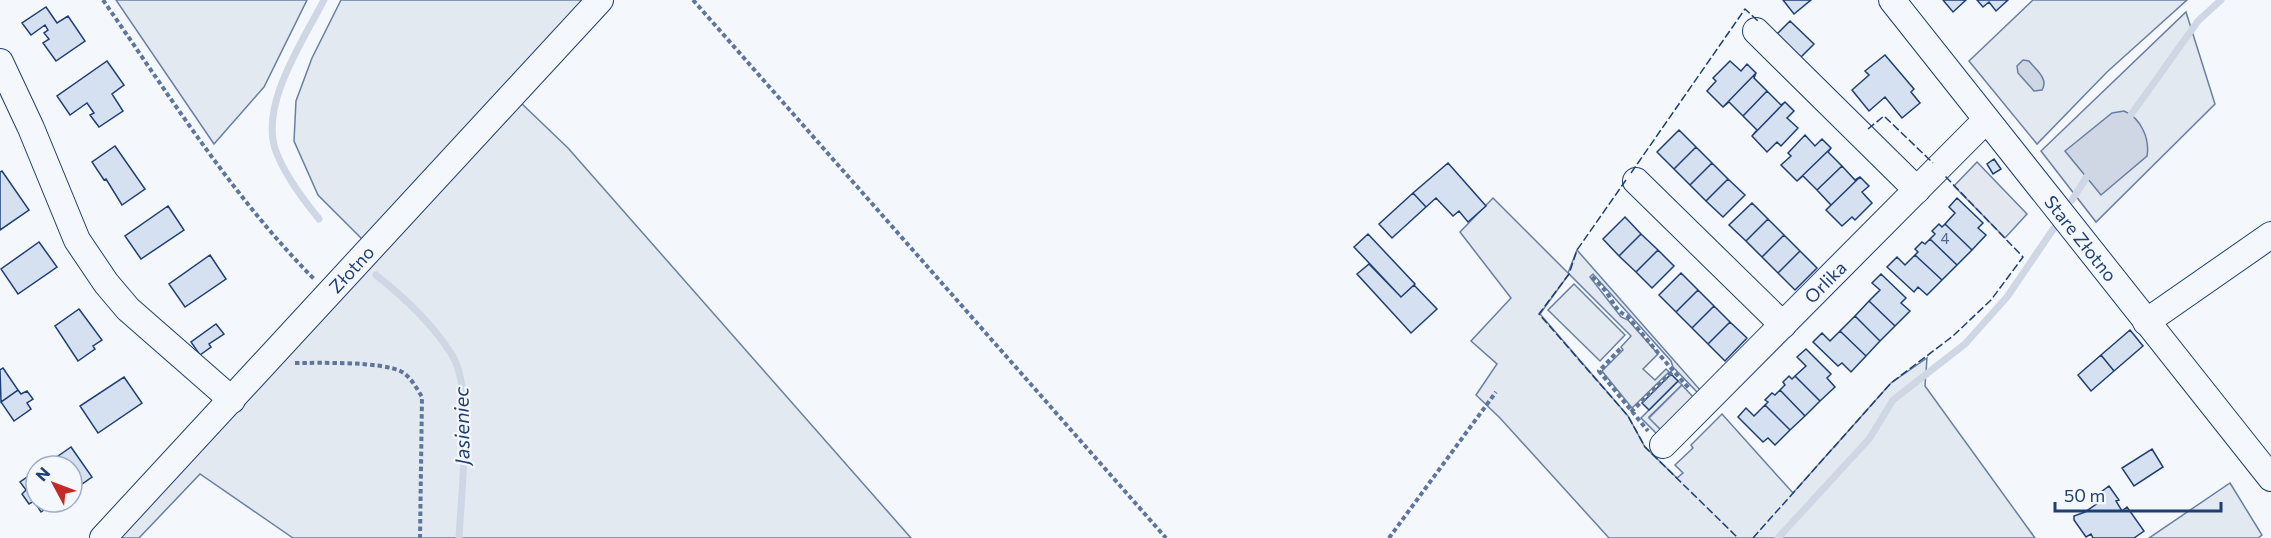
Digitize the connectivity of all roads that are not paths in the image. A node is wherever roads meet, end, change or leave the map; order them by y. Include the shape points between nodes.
1 (600, 0) edge
2 (1892, 0) edge
3 (1756, 31) dead end
4 (0, 62) edge
5 (1986, 120) junction
6 (1636, 181) dead end
7 (1917, 190) junction
8 (2271, 235) edge
9 (2146, 322) junction
10 (1782, 325) junction
11 (232, 400) junction
12 (1663, 445) road end
13 (2271, 478) edge
14 (103, 538) edge

1 - 11 street, Złotno
2 - 5 street, Stare Złotno
3 - 7 street
4 - 11 street via 77,240 106,283 128,309
5 - 7 street, Orlika
5 - 9 street, Stare Złotno
6 - 10 street
7 - 10 street, Orlika
8 - 9 street
9 - 13 street, Stare Złotno
10 - 12 street, Orlika
11 - 14 street, Złotno

